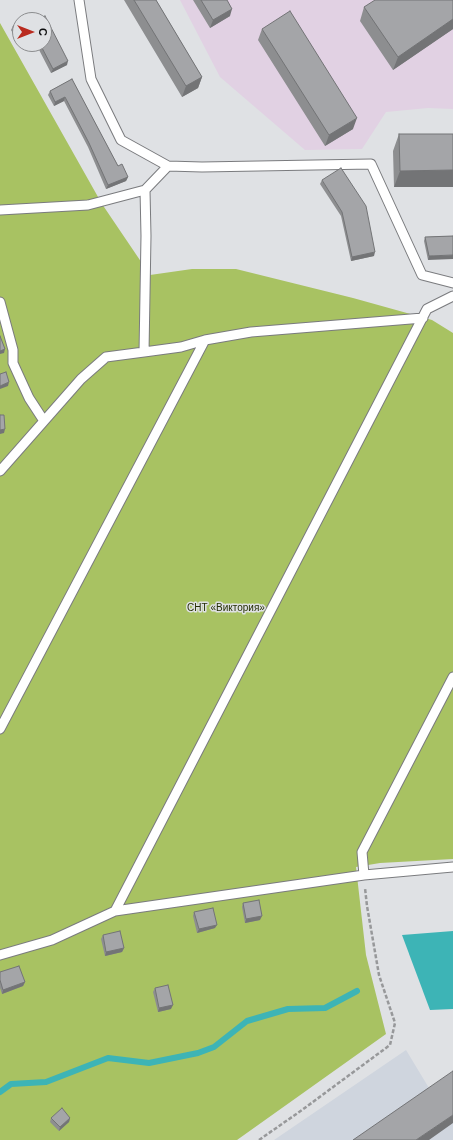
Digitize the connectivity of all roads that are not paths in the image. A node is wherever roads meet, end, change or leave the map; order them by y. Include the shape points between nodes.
1 (79, 0) edge
2 (168, 166) junction
3 (145, 190) junction
4 (0, 210) edge
5 (453, 283) edge
6 (453, 296) edge
7 (0, 302) edge
8 (422, 318) junction
9 (206, 340) junction
10 (144, 352) junction
11 (44, 421) junction
12 (0, 471) edge
13 (453, 678) edge
14 (0, 729) edge
15 (453, 867) edge
16 (364, 875) junction
17 (115, 911) junction
18 (0, 955) edge

1 - 2 lane via 91,79 121,140
2 - 3 lane
2 - 5 lane via 371,164 422,275
3 - 4 lane via 88,205
3 - 10 lane
6 - 8 lane via 427,309
7 - 11 lane via 13,350 13,363 29,398
8 - 9 lane via 251,332
8 - 17 lane
9 - 10 lane via 181,347
9 - 14 lane
10 - 11 lane via 106,357 81,379
11 - 12 lane
13 - 16 lane via 362,852
15 - 16 lane
16 - 17 lane
17 - 18 lane via 52,940

